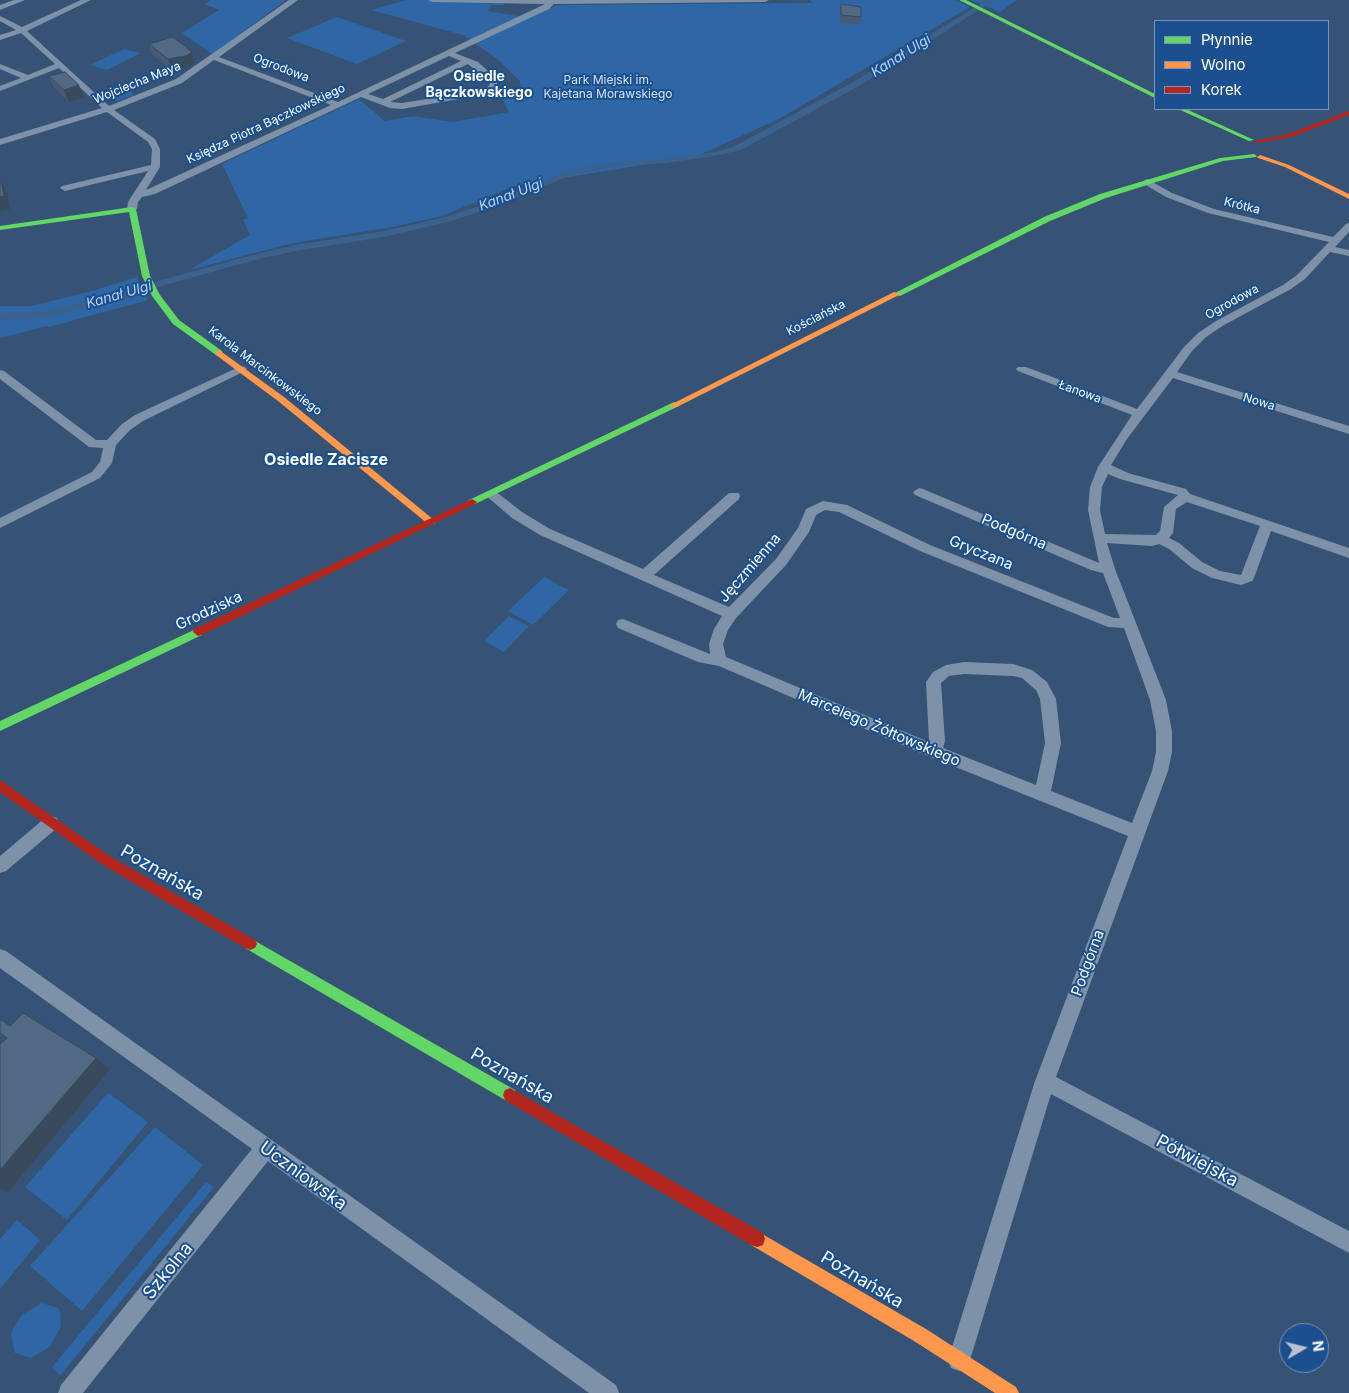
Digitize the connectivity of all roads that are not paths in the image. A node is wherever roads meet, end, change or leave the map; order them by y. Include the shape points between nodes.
1 (21, 0) edge
2 (87, 0) edge
3 (294, 0) edge
4 (432, 0) edge
5 (766, 0) edge
6 (553, 1) junction
7 (964, 1) edge
8 (0, 8) edge
9 (0, 18) edge
10 (22, 30) junction
11 (0, 38) edge
12 (449, 53) junction
13 (215, 58) junction
14 (468, 61) junction
15 (60, 65) junction
16 (0, 66) edge
17 (28, 78) junction
18 (1121, 80) junction
19 (0, 89) edge
20 (360, 94) junction
21 (1154, 96) edge
22 (1154, 99) edge
23 (384, 102) junction
24 (338, 105) junction
25 (108, 109) junction
26 (1175, 110) edge
27 (1183, 110) edge
28 (1347, 115) edge
29 (1289, 136) junction
30 (1254, 140) junction
31 (0, 142) edge
32 (1237, 146) junction
33 (1275, 151) junction
34 (1257, 157) junction
35 (1222, 159) junction
36 (154, 167) junction
37 (182, 178) junction
38 (149, 180) junction
39 (1147, 182) junction
40 (65, 188) dead end
41 (1349, 192) edge
42 (140, 194) junction
43 (1349, 197) edge
44 (132, 209) junction
45 (1349, 226) edge
46 (0, 228) edge
47 (1332, 244) junction
48 (1349, 253) edge
49 (1022, 369) dead end
50 (240, 370) junction
51 (0, 373) edge
52 (1170, 373) junction
53 (1140, 414) junction
54 (1349, 430) edge
55 (1122, 437) joint
56 (110, 444) junction
57 (1104, 467) junction
58 (919, 492) dead end
59 (490, 494) junction
60 (734, 496) dead end
61 (1186, 498) junction
62 (823, 505) joint
63 (431, 522) junction
64 (0, 524) edge
65 (1267, 524) junction
66 (1099, 538) junction
67 (1160, 539) junction
68 (1349, 553) edge
69 (1108, 569) junction
70 (644, 576) junction
71 (731, 614) junction
72 (623, 624) dead end
73 (1129, 624) junction
74 (721, 661) junction
75 (0, 726) edge
76 (934, 751) junction
77 (0, 785) edge
78 (1042, 795) junction
79 (51, 823) junction
80 (1136, 832) junction
81 (0, 866) edge
82 (0, 957) edge
83 (1045, 1081) junction
84 (265, 1148) junction
85 (1349, 1242) edge
86 (959, 1360) junction
87 (69, 1393) edge
88 (608, 1393) edge
89 (1010, 1393) edge

1 - 8 street
2 - 10 street
3 - 13 street, Wojciecha Maya
4 - 6 street
5 - 6 street
6 - 12 street, Księdza Piotra Bączkowskiego
7 - 18 main road
9 - 10 street
10 - 11 street
10 - 15 street
12 - 14 street, Księdza Piotra Bączkowskiego
12 - 20 street, Księdza Piotra Bączkowskiego
13 - 24 street, Ogrodowa
13 - 25 street, Wojciecha Maya via 179,81
14 - 23 street
14 - 23 street, Księdza Piotra Bączkowskiego via 494,81 493,87 484,92 402,106
15 - 17 street
15 - 25 street
16 - 17 street
17 - 19 street
18 - 21 main road
18 - 22 main road
20 - 23 street, Księdza Piotra Bączkowskiego
20 - 24 street, Księdza Piotra Bączkowskiego
24 - 37 street, Księdza Piotra Bączkowskiego
25 - 31 street, Wojciecha Maya
25 - 36 street via 152,142 156,150
26 - 32 main road via 1222,133
27 - 30 main road
28 - 29 main road
29 - 30 main road
29 - 33 main road via 1277,145
30 - 32 main road, Kościańska via 1242,141
30 - 33 main road via 1266,143
32 - 34 main road via 1243,153
32 - 35 main road, Kościańska via 1236,151
33 - 34 main road via 1272,156
33 - 41 main road via 1284,160
34 - 35 main road, Kościańska
34 - 43 main road via 1288,166
35 - 39 main road, Kościańska
36 - 38 street
36 - 40 street
37 - 38 street, Księdza Piotra Bączkowskiego
37 - 42 street, Księdza Piotra Bączkowskiego
38 - 42 street
39 - 47 street, Krótka via 1211,211
39 - 59 main road, Kościańska via 1086,202 1038,223
42 - 44 street
44 - 46 main road
44 - 50 main road, Karola Marcinkowskiego via 155,295 176,322
45 - 47 street, Ogrodowa
47 - 48 street, Krótka
47 - 52 street, Ogrodowa via 1287,287 1202,335
49 - 53 street, Łanowa
50 - 56 street via 138,418
50 - 63 main road, Karola Marcinkowskiego
51 - 56 street via 93,444
52 - 53 street, Ogrodowa
52 - 54 street, Nowa
53 - 55 street, Ogrodowa
55 - 57 street, Podgórna
56 - 64 street via 106,463 96,475
57 - 61 street via 1182,492
57 - 66 street, Podgórna via 1096,487 1094,510
58 - 69 street, Podgórna via 1096,567
59 - 63 main road, Kościańska
59 - 70 street via 545,532
60 - 70 street
61 - 65 street via 1195,498
61 - 67 street via 1170,507 1166,533
62 - 71 street, Jęczmienna via 811,512 804,529 781,562
62 - 73 street, Gryczana via 842,508 924,548 1113,623
63 - 75 main road, Grodziska
65 - 67 street via 1247,578 1241,580 1197,565
65 - 68 street
66 - 67 street
66 - 69 street, Podgórna
69 - 73 street, Podgórna
70 - 71 street
71 - 74 street, Jęczmienna via 716,644
72 - 74 street, Marcelego Żółtowskiego via 703,658
73 - 80 street, Podgórna via 1158,700 1164,731 1160,771
74 - 76 street, Marcelego Żółtowskiego
76 - 78 street, Marcelego Żółtowskiego
76 - 78 street via 937,742 933,682 938,676 964,668 1013,670 1027,674 1042,686 1048,698 1053,743
77 - 79 main road, Poznańska
78 - 80 street, Marcelego Żółtowskiego
79 - 81 street
79 - 86 main road, Poznańska via 107,861 806,1267
80 - 83 street, Podgórna
82 - 84 street, Uczniowska
83 - 85 street, Półwiejska
83 - 86 street, Podgórna
84 - 87 street, Szkolna
84 - 88 street, Uczniowska
86 - 89 main road, Poznańska

